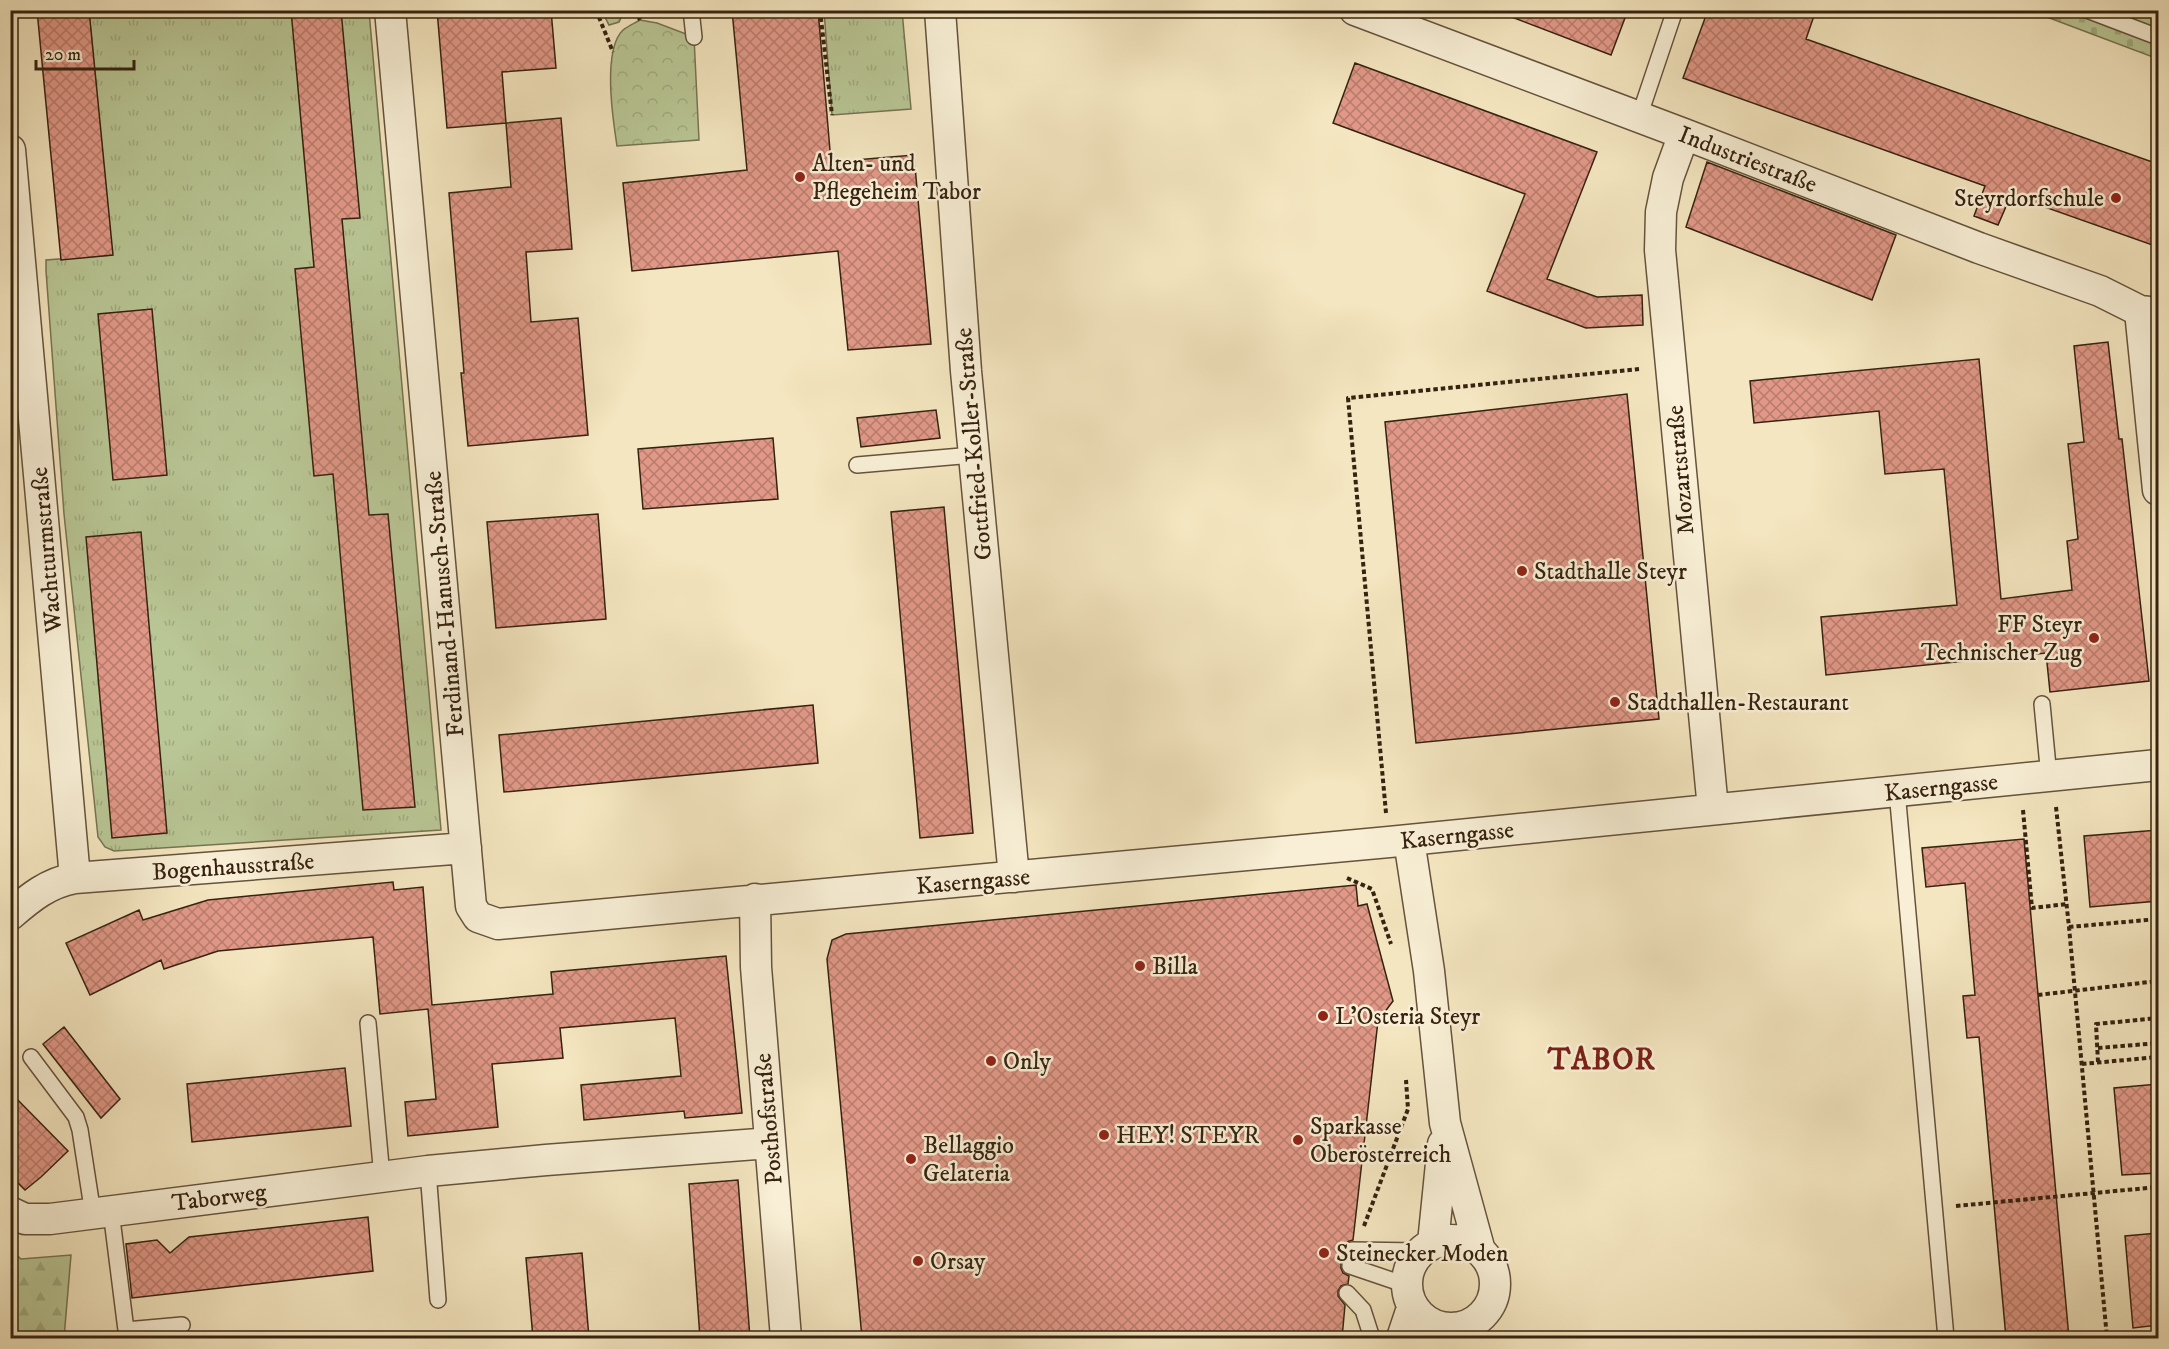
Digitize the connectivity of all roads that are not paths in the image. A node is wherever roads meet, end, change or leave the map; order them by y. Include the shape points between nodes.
1 (390, 10) edge
2 (691, 10) edge
3 (940, 10) edge
4 (1355, 10) edge
5 (1675, 10) edge
6 (2087, 10) edge
7 (694, 37) dead end
8 (2158, 37) edge
9 (1639, 117) junction
10 (1684, 134) junction
11 (10, 150) edge
12 (2149, 312) edge
13 (973, 455) junction
14 (857, 465) dead end
15 (2158, 490) edge
16 (2042, 704) dead end
17 (2158, 765) edge
18 (2049, 777) junction
19 (1897, 791) junction
20 (1713, 809) junction
21 (1399, 841) junction
22 (466, 848) junction
23 (1014, 877) junction
24 (75, 878) junction
25 (755, 899) junction
26 (10, 915) edge
27 (368, 1023) dead end
28 (31, 1057) dead end
29 (1445, 1123) junction
30 (770, 1143) junction
31 (428, 1171) junction
32 (382, 1177) junction
33 (10, 1212) edge
34 (102, 1212) junction
35 (1427, 1247) junction
36 (1352, 1250) dead end
37 (1480, 1251) junction
38 (1350, 1266) dead end
39 (1347, 1293) dead end
40 (1409, 1296) junction
41 (438, 1300) dead end
42 (182, 1325) dead end
43 (1452, 1334) edge
44 (786, 1338) edge
45 (1372, 1338) edge
46 (1402, 1338) edge
47 (1946, 1338) edge

1 - 22 street, Ferdinand-Hanusch-Straße
2 - 7 lane
3 - 13 street, Gottfried-Koller-Straße
4 - 9 street, Industriestraße
5 - 9 lane
6 - 8 lane
9 - 10 street, Industriestraße
10 - 12 street, Industriestraße
10 - 20 street, Mozartstraße via 1668,178 1661,212 1660,250
11 - 24 street, Wachtturmstraße
12 - 15 street, Industriestraße
13 - 14 lane
13 - 23 street, Gottfried-Koller-Straße
16 - 18 lane
17 - 18 street, Kaserngasse
18 - 19 street, Kaserngasse
19 - 20 street, Kaserngasse
19 - 47 lane
20 - 21 street, Kaserngasse
21 - 23 street, Kaserngasse
21 - 29 street via 1429,971
22 - 24 street, Bogenhausstraße
22 - 25 street, Ferdinand-Hanusch-Straße via 471,906 478,917 498,924
23 - 25 street, Kaserngasse
24 - 26 street, Bogenhausstraße via 39,891
25 - 30 street, Posthofstraße via 756,967
27 - 32 lane
28 - 34 lane via 75,1117
29 - 35 street
29 - 37 street
30 - 31 street, Taborweg
30 - 44 street, Posthofstraße
31 - 32 street, Taborweg
31 - 41 lane
32 - 34 street, Taborweg
33 - 34 street, Taborweg via 25,1220
34 - 42 lane via 126,1330
35 - 36 lane
35 - 37 street via 1449,1240 1466,1242
35 - 40 street via 1410,1267
37 - 43 street via 1492,1267 1496,1287 1490,1306 1476,1322
38 - 40 lane
39 - 45 lane via 1363,1310
40 - 43 street via 1424,1321
40 - 46 street

